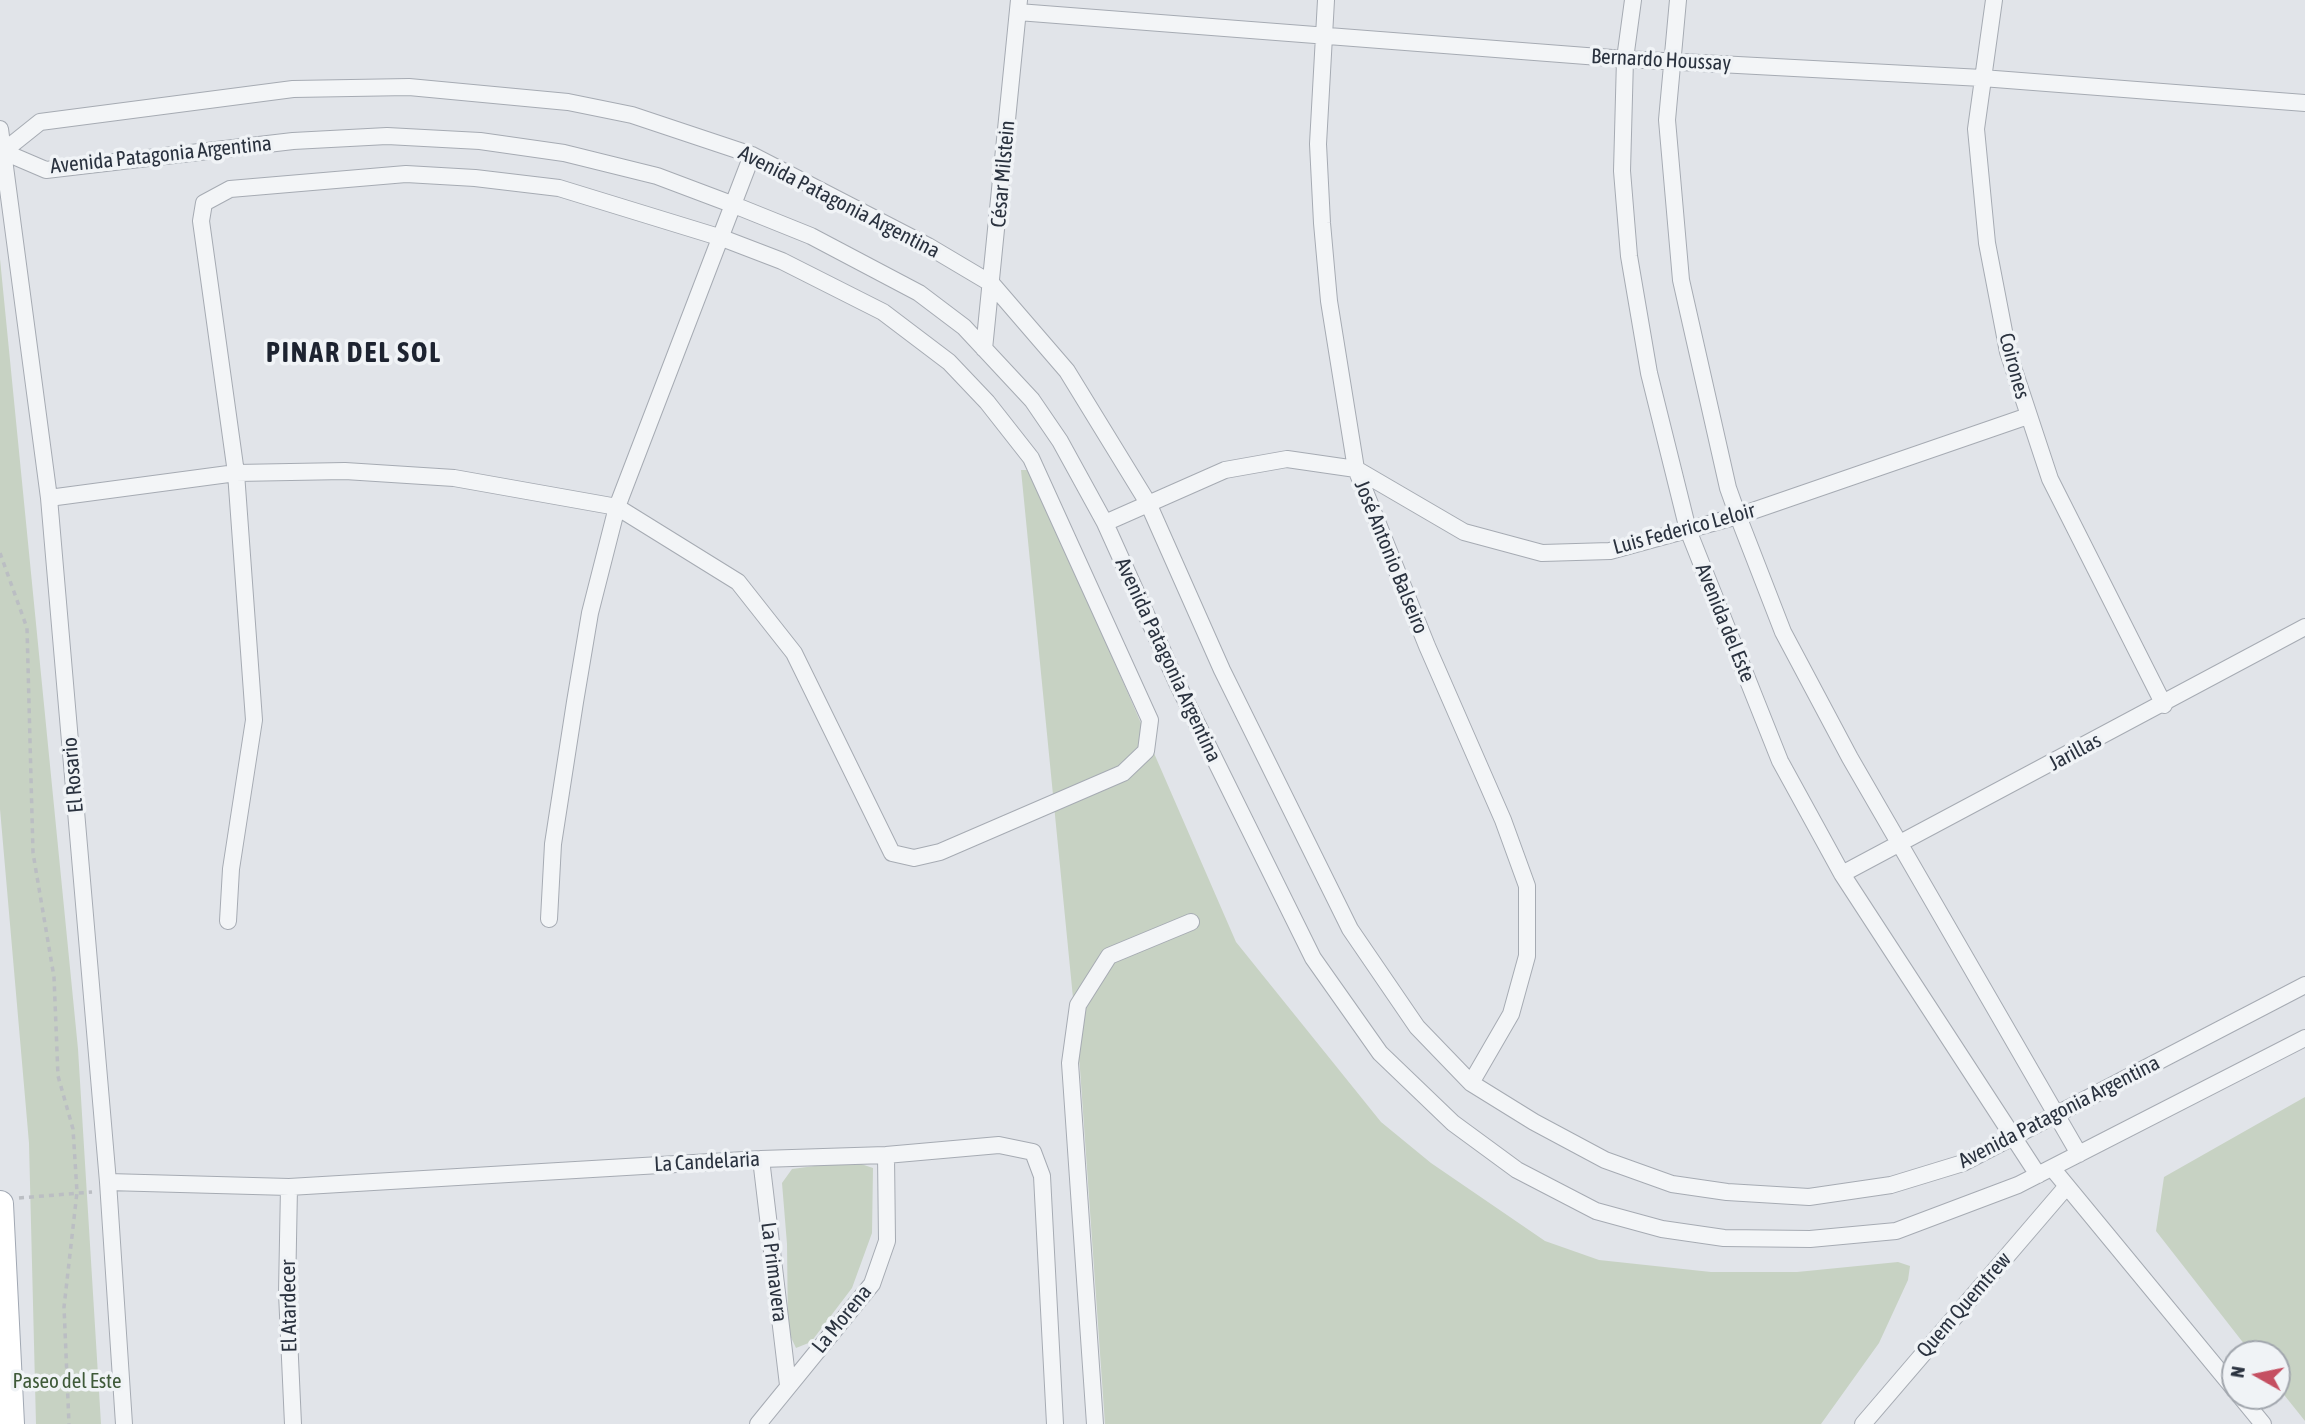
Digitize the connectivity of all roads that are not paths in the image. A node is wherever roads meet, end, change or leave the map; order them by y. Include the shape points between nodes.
1 (1326, 0) edge
2 (1633, 0) edge
3 (1678, 0) edge
4 (1994, 0) edge
5 (1019, 6) edge
6 (1322, 36) junction
7 (1625, 59) junction
8 (1671, 61) junction
9 (1982, 78) junction
10 (2305, 103) edge
11 (0, 129) edge
12 (2, 153) edge
13 (752, 155) junction
14 (734, 205) junction
15 (722, 237) junction
16 (992, 284) junction
17 (984, 349) junction
18 (2028, 416) junction
19 (1356, 469) junction
20 (236, 473) junction
21 (49, 498) junction
22 (1148, 503) junction
23 (617, 507) junction
24 (1738, 516) junction
25 (1105, 523) junction
26 (1688, 530) junction
27 (2305, 627) edge
28 (2164, 705) junction
29 (1900, 844) junction
30 (1842, 874) junction
31 (549, 919) dead end
32 (229, 921) dead end
33 (1191, 922) dead end
34 (2305, 985) edge
35 (2305, 1038) edge
36 (1471, 1083) junction
37 (2056, 1114) junction
38 (2011, 1138) junction
39 (2079, 1154) junction
40 (886, 1155) junction
41 (761, 1159) junction
42 (2045, 1171) junction
43 (2067, 1186) junction
44 (108, 1187) junction
45 (289, 1187) junction
46 (6, 1201) edge
47 (2221, 1373) edge
48 (788, 1385) junction
49 (2252, 1410) edge
50 (11, 1424) edge
51 (124, 1424) edge
52 (293, 1424) edge
53 (758, 1424) edge
54 (1055, 1424) edge
55 (1095, 1424) edge
56 (1863, 1424) edge
57 (2263, 1424) edge

1 - 6 street, José Antonio Balseiro
2 - 7 street, Avenida del Este
3 - 8 street
4 - 9 street, Coirones
5 - 6 street, Bernardo Houssay
5 - 16 street, César Milstein
6 - 7 street, Bernardo Houssay
6 - 19 street, José Antonio Balseiro via 1318,144 1322,223 1329,302
7 - 8 street, Bernardo Houssay
7 - 26 street, Avenida del Este via 1622,171 1629,256 1648,373
8 - 9 street, Bernardo Houssay
8 - 24 street via 1667,120 1681,280
9 - 10 street, Bernardo Houssay
9 - 18 street, Coirones via 1976,129 1987,243 2008,352
11 - 12 street, El Rosario
12 - 13 street, Avenida Patagonia Argentina via 40,122 293,89 409,88 496,93 632,114
12 - 14 street, Avenida Patagonia Argentina via 46,170 293,141 387,136 480,141 564,153 657,176
12 - 21 street, El Rosario
13 - 14 street
13 - 16 street, Avenida Patagonia Argentina
14 - 15 street
14 - 17 street, Avenida Patagonia Argentina via 811,236 919,293 964,327
15 - 20 street via 559,188 475,178 406,174 230,189 204,203 201,221
15 - 23 street
15 - 23 street via 782,261 883,312 949,362 988,402 1031,458 1139,691 1150,720 1146,751 1123,773 940,852 914,858 892,853 794,653 738,582
16 - 17 street, César Milstein
16 - 22 street, Avenida Patagonia Argentina via 1067,371
17 - 25 street, Avenida Patagonia Argentina via 1032,400
18 - 24 street, Luis Federico Leloir
18 - 28 street, Coirones via 2050,479
19 - 22 street, Luis Federico Leloir via 1287,459 1225,470
19 - 26 street, Luis Federico Leloir via 1464,533 1542,553 1610,551
19 - 36 street, José Antonio Balseiro via 1527,886 1527,956 1511,1014
20 - 21 street
20 - 23 street via 345,471 454,478
20 - 32 street via 254,720 231,869
21 - 44 street, El Rosario
22 - 25 street, Luis Federico Leloir
22 - 36 street, Avenida Patagonia Argentina via 1222,670 1350,929 1417,1027
23 - 31 street via 590,614 575,702 553,844
24 - 26 street, Luis Federico Leloir
24 - 29 street via 1783,632
25 - 42 street, Avenida Patagonia Argentina via 1178,685 1313,958 1380,1053 1453,1123 1517,1170 1595,1211 1662,1229 1724,1238 1810,1239 1896,1231
26 - 30 street, Avenida del Este via 1780,761
27 - 28 street, Jarillas
28 - 29 street, Jarillas
29 - 30 street, Jarillas
29 - 37 street
30 - 38 street, Avenida del Este
33 - 55 street via 1109,956 1078,1005 1070,1063
34 - 37 street, Avenida Patagonia Argentina
35 - 39 street, Avenida Patagonia Argentina
36 - 38 street, Avenida Patagonia Argentina via 1605,1160 1672,1184 1727,1192 1809,1197 1891,1185 1963,1163
37 - 38 street, Avenida Patagonia Argentina
37 - 39 street
38 - 42 street, Avenida del Este
39 - 42 street, Avenida Patagonia Argentina
40 - 41 street, La Candelaria
40 - 48 street, La Morena via 887,1241 872,1284
40 - 54 street, La Candelaria via 999,1145 1033,1153 1042,1176
41 - 45 street, La Candelaria
41 - 48 street, La Primavera
42 - 43 street, Avenida del Este
43 - 47 street, Avenida del Este
43 - 56 street, Quem Quemtrew
44 - 45 street, La Candelaria
44 - 51 street, El Rosario
45 - 52 street, El Atardecer via 287,1293
46 - 50 main road
48 - 53 street, La Morena
49 - 57 street

